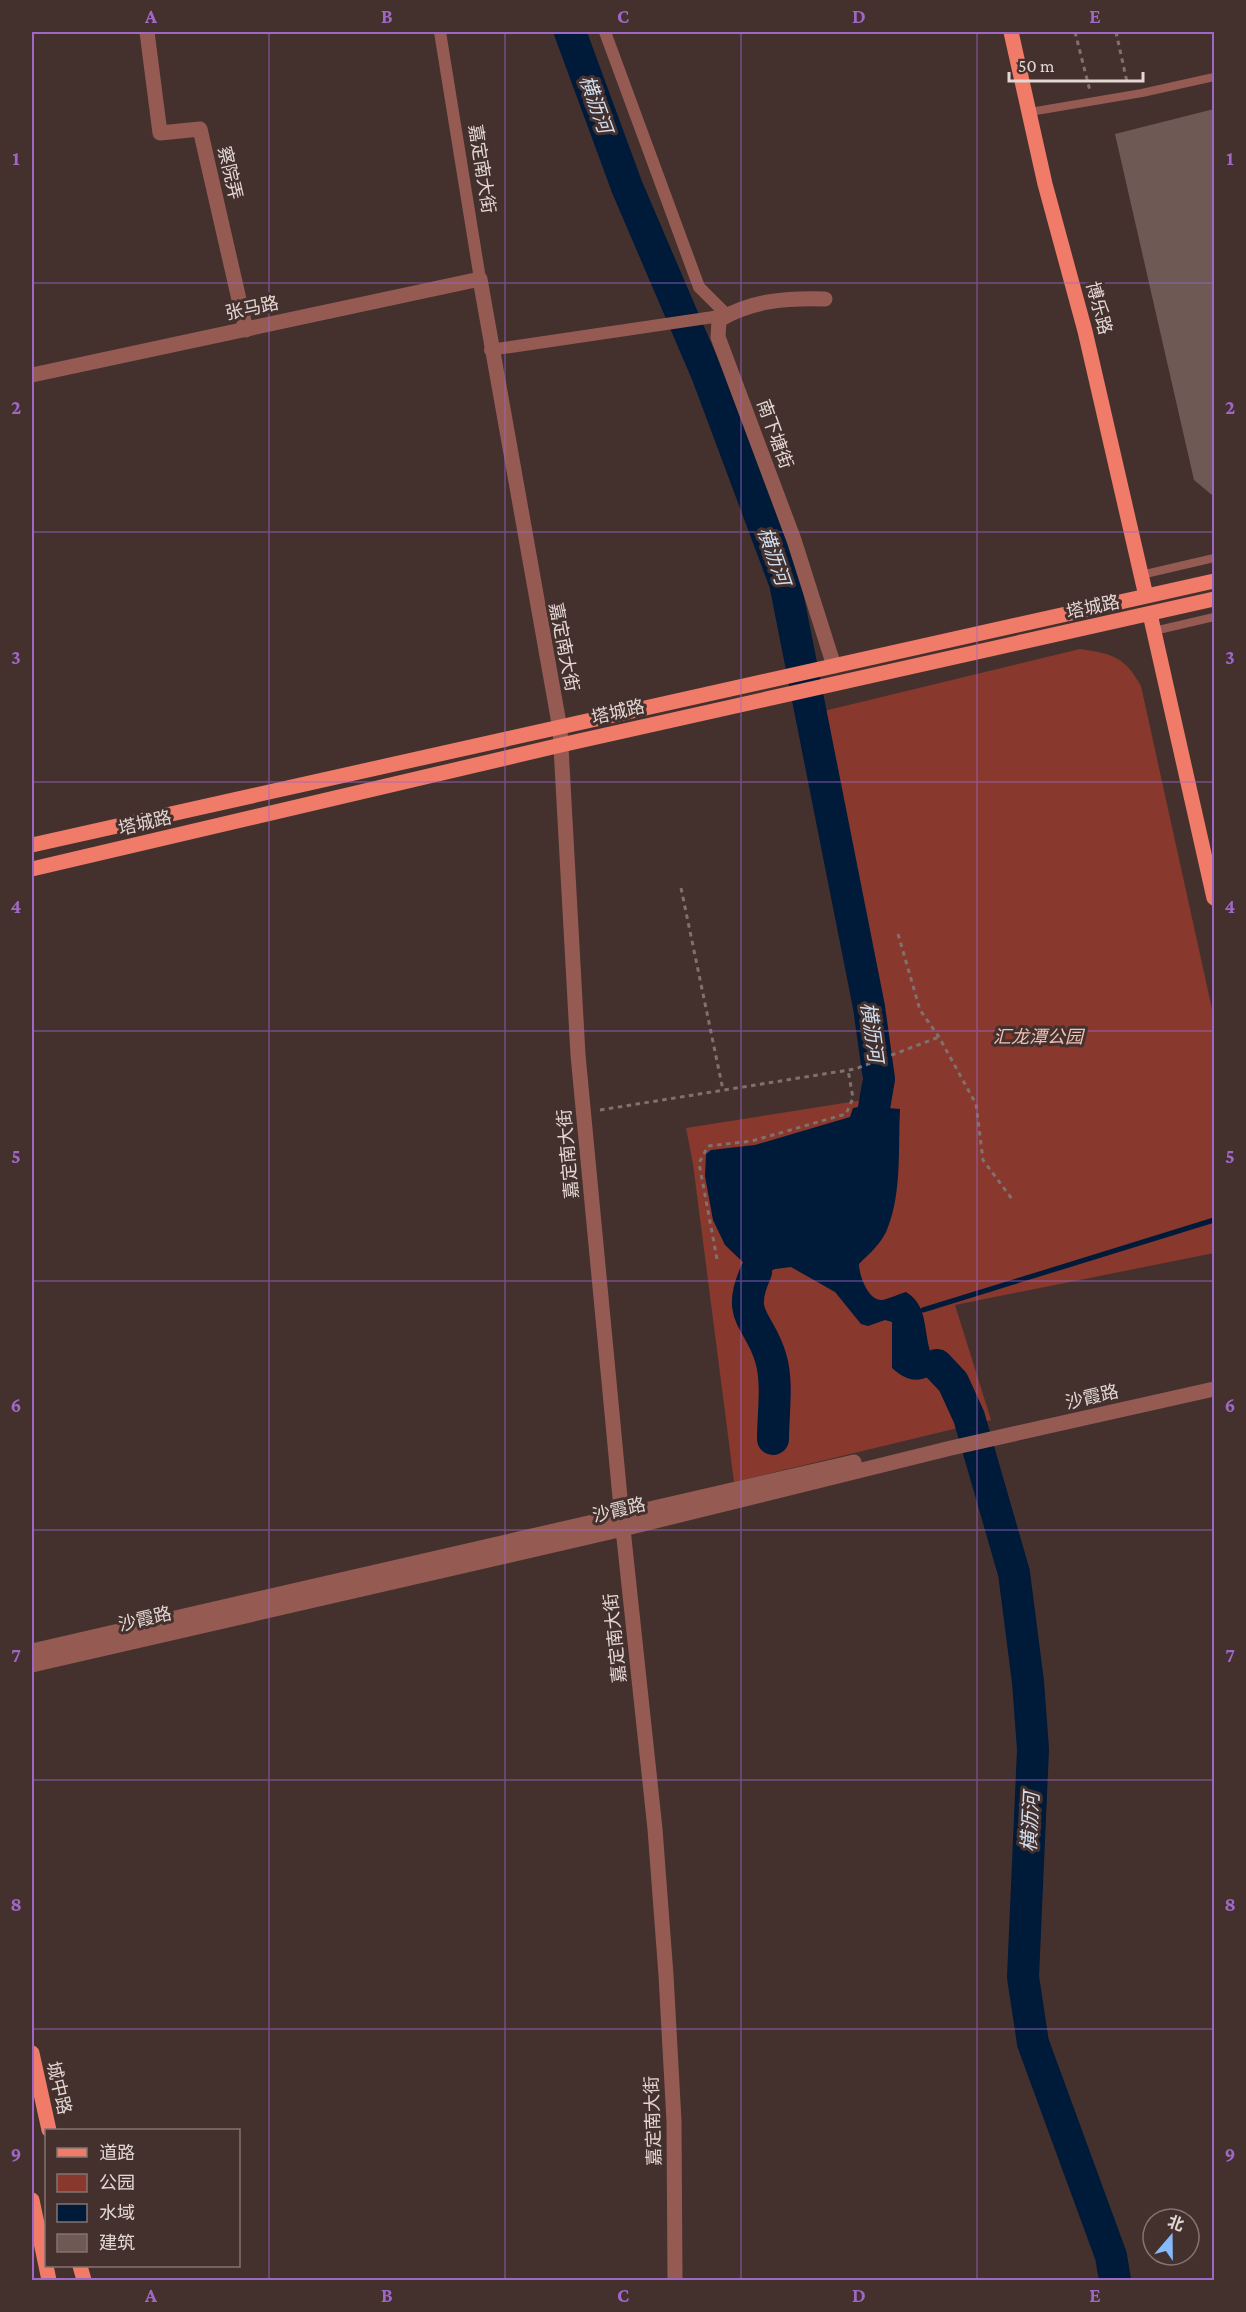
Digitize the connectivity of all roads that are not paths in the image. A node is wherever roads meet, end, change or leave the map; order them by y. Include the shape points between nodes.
1 (147, 32) edge
2 (440, 32) edge
3 (605, 32) edge
4 (1011, 32) edge
5 (1215, 77) edge
6 (1030, 112) junction
7 (480, 279) junction
8 (825, 299) dead end
9 (728, 315) junction
10 (246, 330) junction
11 (490, 350) junction
12 (32, 375) edge
13 (1215, 558) edge
14 (1141, 575) junction
15 (1215, 581) edge
16 (1146, 596) junction
17 (1215, 599) edge
18 (1150, 614) junction
19 (1215, 617) edge
20 (1154, 631) junction
21 (827, 668) junction
22 (560, 729) junction
23 (561, 745) junction
24 (32, 845) edge
25 (32, 869) edge
26 (1215, 898) edge
27 (1215, 1381) edge
28 (1215, 1389) edge
29 (622, 1521) junction
30 (32, 1651) edge
31 (32, 1665) edge
32 (32, 2054) edge
33 (49, 2129) edge
34 (32, 2200) edge
35 (45, 2261) edge
36 (675, 2280) edge

1 - 10 street, 察院弄 via 160,133 200,129
2 - 7 street, 嘉定南大街
3 - 9 street via 699,286
4 - 6 main road, 博乐路
5 - 6 lane
6 - 14 main road, 博乐路
7 - 10 street, 张马路
7 - 11 street, 嘉定南大街
8 - 9 street via 784,298 737,309
9 - 11 street
9 - 21 street, 南下塘街 via 719,320 718,337 794,540
10 - 12 street, 张马路
11 - 22 street, 嘉定南大街
13 - 14 lane
14 - 16 main road, 博乐路
15 - 16 main road, 塔城路
16 - 21 main road, 塔城路
17 - 18 main road, 塔城路
18 - 20 main road
18 - 23 main road, 塔城路
19 - 20 lane
20 - 26 main road
21 - 22 main road, 塔城路
22 - 23 street, 嘉定南大街
22 - 24 main road, 塔城路
23 - 25 main road, 塔城路
23 - 29 street, 嘉定南大街 via 584,1112
27 - 29 street
28 - 29 street, 沙霞路
29 - 30 street
29 - 31 street, 沙霞路
29 - 36 street, 嘉定南大街 via 655,1829 665,1964 674,2121
32 - 33 main road, 城中路
34 - 35 main road

